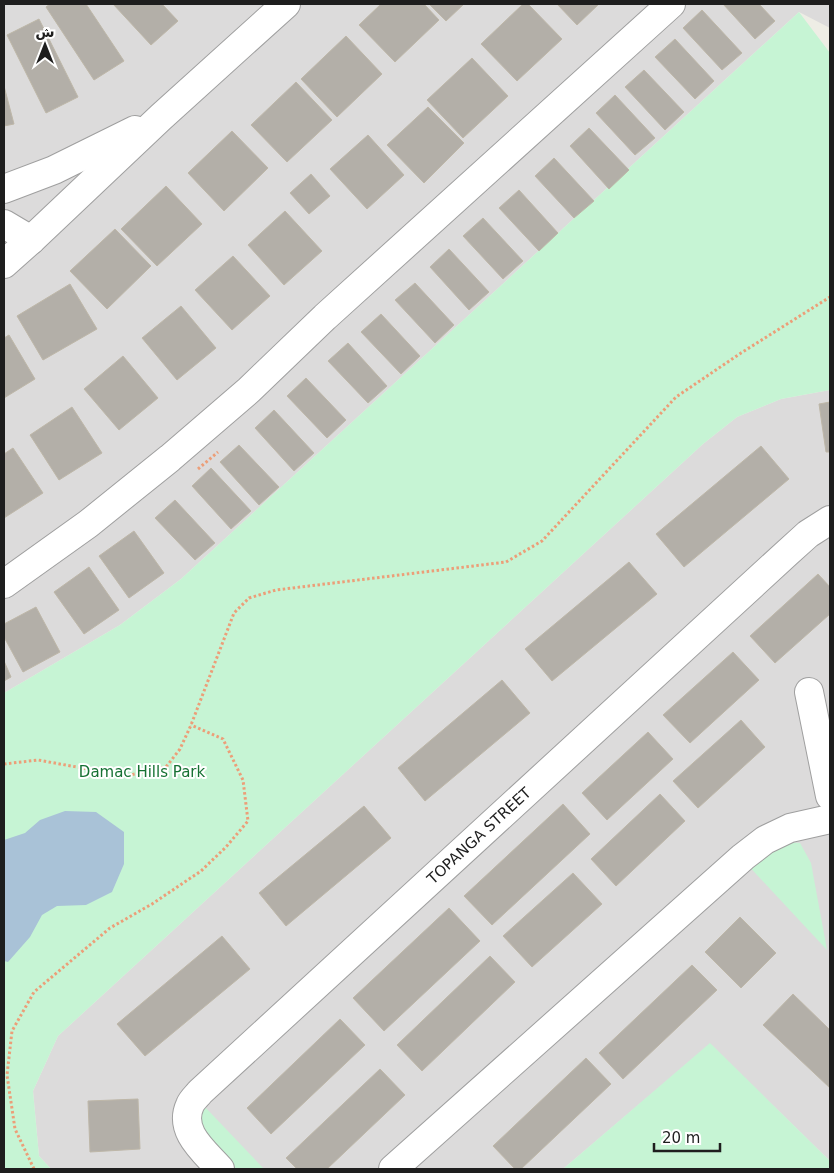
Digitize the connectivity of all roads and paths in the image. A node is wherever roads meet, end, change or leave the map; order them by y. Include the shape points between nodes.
1 (286, 4) edge
2 (671, 4) edge
3 (161, 117) junction
4 (4, 189) edge
5 (4, 224) edge
6 (31, 240) junction
7 (6, 260) edge
8 (830, 297) edge
9 (830, 520) edge
10 (4, 584) edge
11 (809, 692) dead end
12 (191, 725) junction
13 (4, 764) edge
14 (830, 796) edge
15 (830, 819) edge
16 (34, 1169) edge
17 (220, 1169) edge
18 (393, 1169) edge

1 - 3 street
2 - 10 street via 325,317 249,390 88,524
3 - 4 street via 54,170
3 - 6 street
5 - 6 street
6 - 7 street
8 - 12 path via 676,397 542,541 506,562 276,590 249,598 234,613
9 - 17 street, TOPANGA STREET via 787,553 200,1092 190,1103 186,1117 189,1132
11 - 14 street
12 - 13 path via 180,749 166,767 126,776 38,760
12 - 16 path via 223,739 243,780 248,821 201,871 110,928 34,992 12,1031 7,1075 15,1129
15 - 18 street via 790,828 765,840

